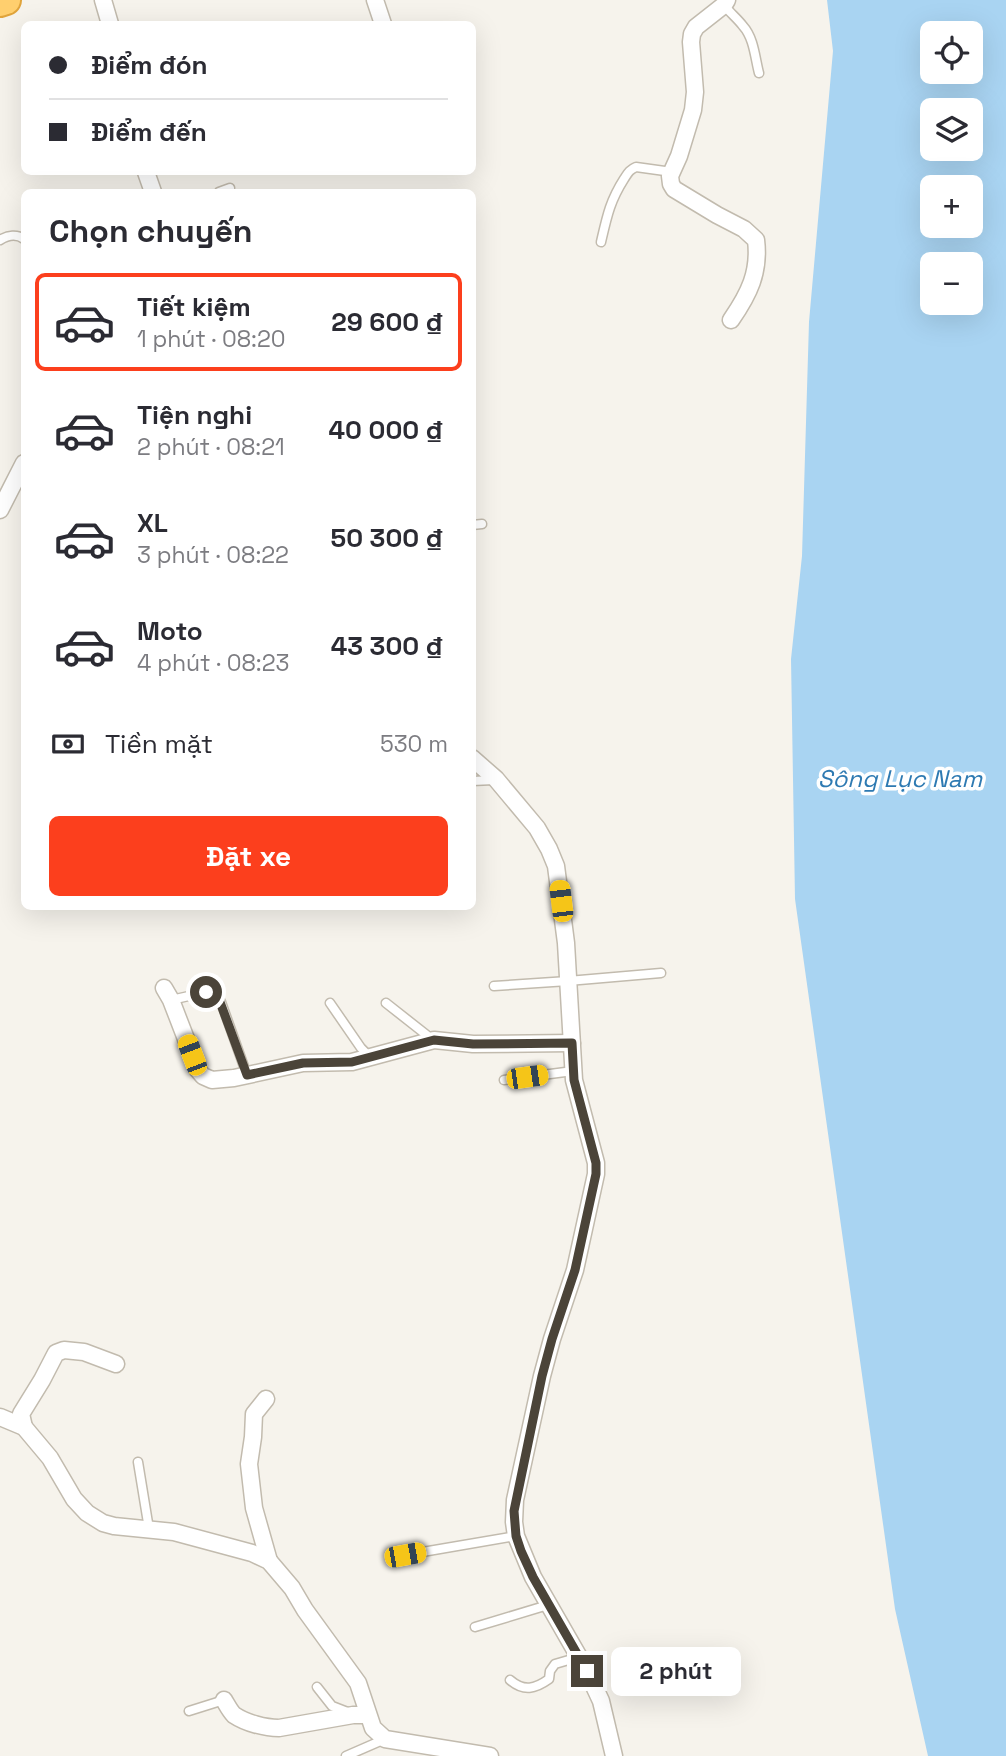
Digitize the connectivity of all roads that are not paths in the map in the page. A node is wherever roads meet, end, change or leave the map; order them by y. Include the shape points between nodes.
1 (6, 0) edge
2 (103, 0) edge
3 (375, 0) edge
4 (0, 2) edge
5 (726, 3) edge
6 (109, 21) edge
7 (382, 21) edge
8 (759, 74) dead end
9 (672, 172) junction
10 (21, 237) edge
11 (0, 240) edge
12 (601, 242) dead end
13 (731, 320) dead end
14 (21, 469) edge
15 (0, 510) edge
16 (476, 762) edge
17 (496, 779) junction
18 (476, 781) edge
19 (661, 973) dead end
20 (568, 981) junction
21 (494, 986) dead end
22 (167, 994) joint
23 (330, 1003) dead end
24 (386, 1003) dead end
25 (434, 1040) junction
26 (572, 1043) junction
27 (370, 1057) junction
28 (573, 1071) junction
29 (247, 1075) junction
30 (504, 1080) dead end
31 (116, 1364) dead end
32 (267, 1399) dead end
33 (0, 1408) edge
34 (13, 1422) edge
35 (138, 1462) dead end
36 (149, 1529) junction
37 (516, 1536) junction
38 (405, 1555) dead end
39 (269, 1561) junction
40 (548, 1605) junction
41 (475, 1627) dead end
42 (579, 1657) junction
43 (510, 1680) dead end
44 (317, 1688) dead end
45 (224, 1700) joint
46 (189, 1711) dead end
47 (361, 1715) junction
48 (385, 1739) junction
49 (346, 1756) edge
50 (490, 1756) edge
51 (614, 1756) edge

1 - 4 highway
2 - 6 street
3 - 7 street
5 - 8 lane via 750,38
5 - 9 street via 692,33 693,110
9 - 12 lane via 630,169 613,195
9 - 13 street via 674,189 755,240 756,268 745,300
10 - 11 lane
14 - 15 street
16 - 17 street
17 - 18 lane
17 - 20 street via 537,828 556,866
19 - 20 lane
20 - 21 lane
20 - 26 street
22 - 29 street via 203,1076 212,1080
22 - 29 lane via 211,991 216,995
23 - 27 lane
24 - 25 lane
25 - 26 street
25 - 27 street
26 - 28 street
27 - 29 street via 303,1063
28 - 30 lane
28 - 37 street via 596,1174 575,1270 542,1376 515,1500
31 - 34 street via 84,1352 56,1353
32 - 39 street via 254,1414 249,1464 254,1508
33 - 34 street
34 - 36 street via 50,1458 87,1513 114,1526
35 - 36 lane
36 - 39 street via 207,1540
37 - 38 lane
37 - 40 street
39 - 47 street via 358,1683
40 - 41 lane
40 - 42 street
42 - 43 lane via 555,1664 549,1679 535,1686 524,1689
42 - 51 street via 601,1701
44 - 47 lane via 332,1706
45 - 46 lane
45 - 47 street via 232,1713 269,1728
47 - 48 street
48 - 49 lane
48 - 50 street

